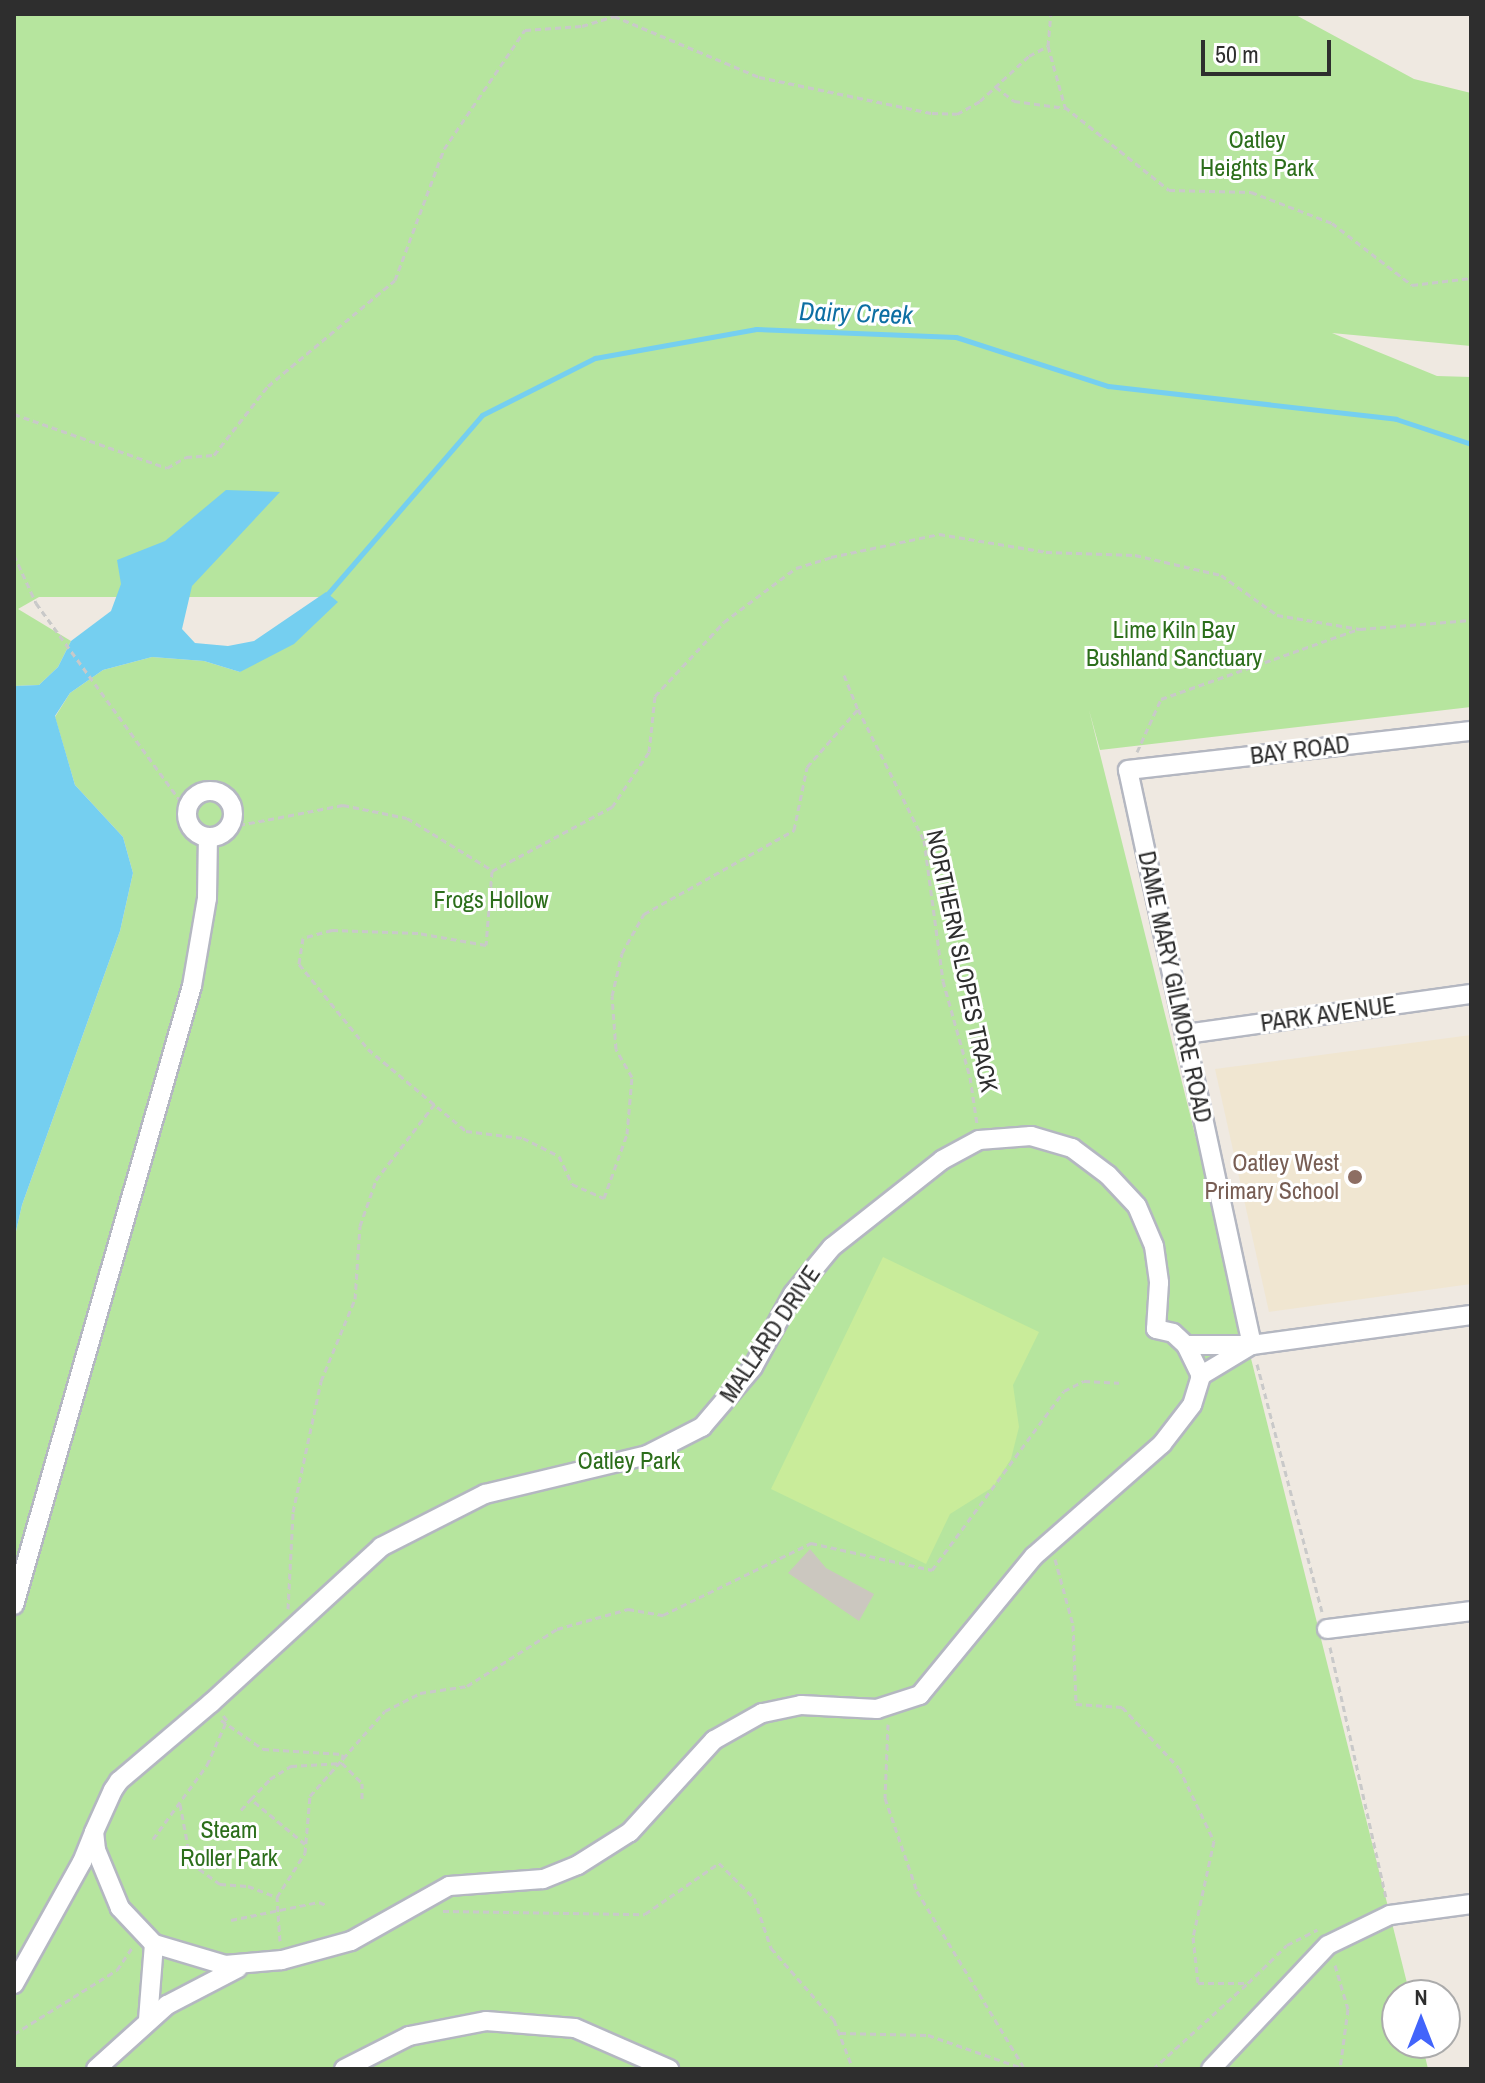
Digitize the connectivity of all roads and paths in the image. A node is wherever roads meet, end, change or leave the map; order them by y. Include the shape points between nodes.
1 (1051, 14) edge
2 (1048, 46) junction
3 (996, 87) junction
4 (1065, 108) junction
5 (1471, 278) edge
6 (14, 414) edge
7 (14, 555) edge
8 (1471, 620) edge
9 (1360, 629) junction
10 (844, 675) dead end
11 (858, 709) junction
12 (1471, 731) edge
13 (1128, 770) junction
14 (187, 810) junction
15 (229, 827) junction
16 (208, 837) junction
17 (492, 871) junction
18 (1471, 994) edge
19 (1186, 1034) junction
20 (436, 1102) junction
21 (979, 1140) junction
22 (1471, 1315) edge
23 (1186, 1345) junction
24 (1252, 1345) junction
25 (1200, 1376) junction
26 (1119, 1383) dead end
27 (1050, 1540) junction
28 (14, 1605) edge
29 (1471, 1611) edge
30 (1327, 1629) dead end
31 (286, 1631) junction
32 (889, 1708) junction
33 (217, 1709) junction
34 (226, 1723) junction
35 (342, 1763) junction
36 (291, 1766) junction
37 (295, 1773) dead end
38 (251, 1799) junction
39 (362, 1800) dead end
40 (180, 1804) junction
41 (241, 1810) dead end
42 (94, 1832) junction
43 (153, 1839) dead end
44 (305, 1844) junction
45 (277, 1897) junction
46 (416, 1902) junction
47 (1471, 1904) edge
48 (326, 1905) dead end
49 (277, 1909) junction
50 (231, 1920) dead end
51 (148, 1939) junction
52 (1328, 1945) junction
53 (282, 1960) junction
54 (249, 1965) junction
55 (1248, 1983) junction
56 (14, 1984) edge
57 (148, 2020) junction
58 (840, 2033) junction
59 (14, 2034) edge
60 (1024, 2067) edge
61 (96, 2069) edge
62 (344, 2069) edge
63 (669, 2069) edge
64 (853, 2069) edge
65 (1153, 2069) edge
66 (1211, 2069) edge
67 (1340, 2069) edge

1 - 2 path
2 - 3 path
2 - 4 path
3 - 4 path via 1014,101
3 - 6 path via 957,114 932,113 759,77 614,16 582,26 525,30 444,149 395,280 268,386 214,455 186,457 167,468
4 - 5 path via 1169,190 1251,192 1332,223 1412,285
7 - 14 path via 36,603
8 - 9 path
9 - 13 path via 1161,699
9 - 17 path via 1277,615 1221,575 1135,555 1046,552 939,534 831,557 796,568 724,622 655,696 649,752 612,807
10 - 11 path, NORTHERN SLOPES TRACK
11 - 20 path via 807,767 794,830 644,914 622,953 612,996 616,1049 632,1077 631,1091 627,1134 604,1198 572,1184 559,1156 523,1138 466,1131
11 - 21 path, NORTHERN SLOPES TRACK via 924,840 943,981 970,1077
12 - 13 street, BAY ROAD
13 - 19 street, DAME MARY GILMORE ROAD
14 - 15 street via 201,793 222,794 233,812
14 - 16 street via 192,828
15 - 16 street
15 - 17 path via 343,805 407,818
16 - 28 street via 207,898 192,986
17 - 20 path via 486,945 418,933 332,930 303,938 299,964 329,1005 368,1049
18 - 19 street, PARK AVENUE
19 - 24 street, DAME MARY GILMORE ROAD
20 - 31 path via 376,1180 360,1226 355,1299 321,1381 293,1512
21 - 23 street, MALLARD DRIVE via 1007,1135 1053,1140 1092,1160 1117,1183 1137,1206 1154,1246 1159,1283 1156,1329 1173,1333
21 - 31 street, MALLARD DRIVE via 942,1160 832,1247 793,1294 753,1367 702,1427 647,1455 516,1484 422,1522 363,1560
22 - 24 street
23 - 24 street
23 - 25 street
24 - 25 street
25 - 27 street via 1183,1421
26 - 35 path via 1084,1381 1064,1391 932,1570 811,1543 663,1615 628,1609 557,1629 467,1686 420,1693 385,1711
27 - 32 street via 932,1684
27 - 55 path via 1073,1625 1076,1704 1122,1707 1179,1768 1214,1841 1193,1937 1198,1983
29 - 30 street
31 - 33 street, MALLARD DRIVE
32 - 46 street via 801,1705 762,1713 714,1740 630,1832 578,1865 543,1879 461,1883
32 - 60 path via 885,1798 917,1891
33 - 34 path
33 - 34 path via 212,1713
33 - 42 street, MALLARD DRIVE via 119,1781
34 - 35 path via 263,1749 343,1754
34 - 40 path via 207,1765
35 - 36 path
35 - 39 path via 362,1783
35 - 44 path via 310,1796
36 - 37 path
36 - 38 path
38 - 41 path
38 - 44 path
40 - 43 path
40 - 45 path via 191,1863 220,1884 248,1886
42 - 51 street via 120,1908
42 - 56 street, MALLARD DRIVE
44 - 45 path
45 - 49 path
46 - 53 street via 351,1941
46 - 58 path via 441,1911 645,1914 719,1863 754,1898 771,1948
47 - 52 street via 1390,1915
48 - 49 path
49 - 50 path
49 - 53 path
51 - 54 street via 195,1960
51 - 57 street
51 - 59 path via 117,1970
52 - 55 path via 1320,1928 1287,1945
52 - 66 street
52 - 67 path via 1348,2009
53 - 54 street
54 - 57 street via 210,1979
55 - 65 path
57 - 61 street
58 - 60 path via 928,2035
58 - 64 path
62 - 63 street via 434,2029 513,2021 594,2033

